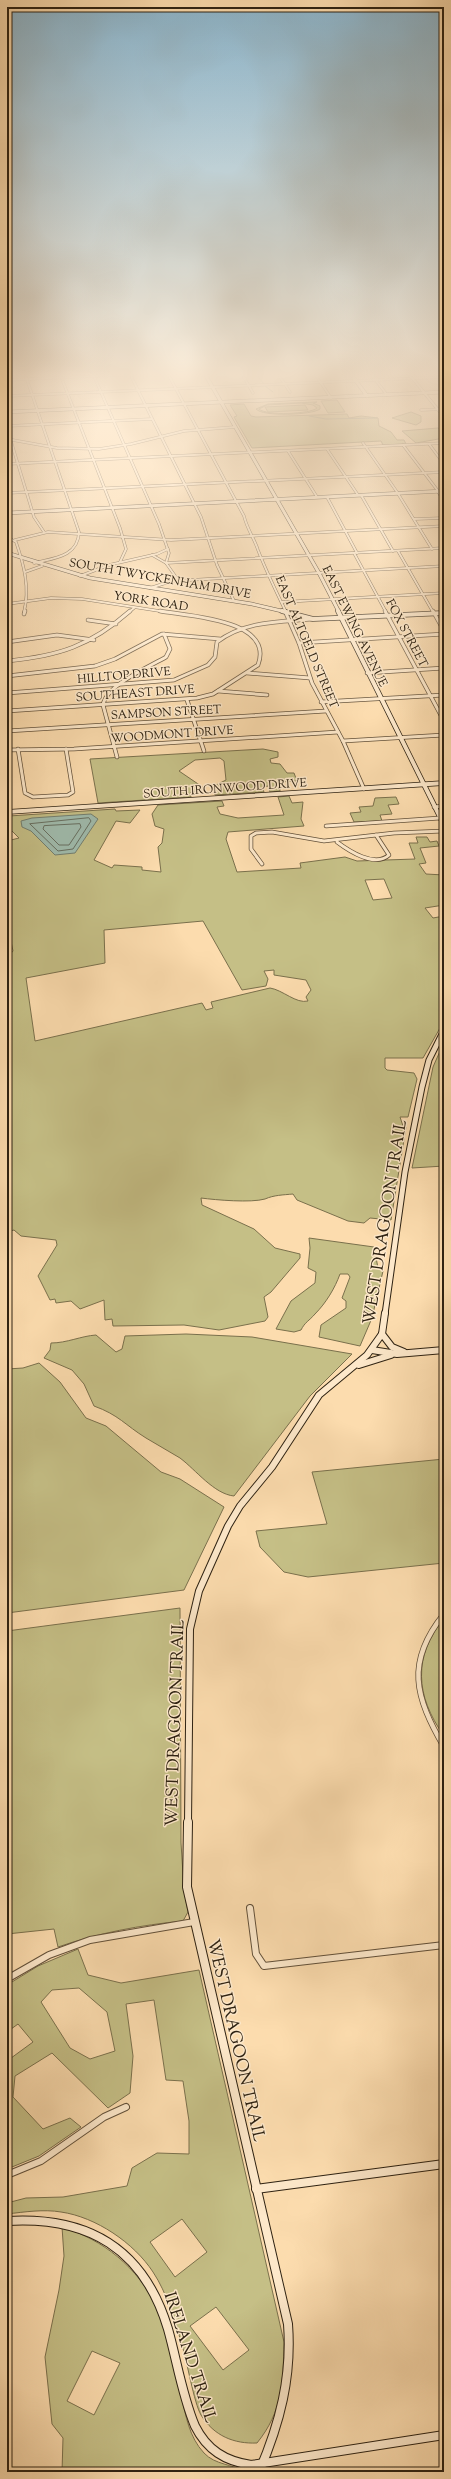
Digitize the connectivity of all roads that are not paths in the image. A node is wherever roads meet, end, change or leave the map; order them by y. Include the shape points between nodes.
1 (104, 489) edge
2 (66, 490) junction
3 (78, 490) edge
4 (143, 490) edge
5 (186, 490) edge
6 (229, 490) edge
7 (271, 490) edge
8 (312, 490) edge
9 (356, 490) edge
10 (396, 490) edge
11 (438, 491) junction
12 (444, 491) edge
13 (27, 492) junction
14 (7, 493) edge
15 (398, 493) junction
16 (360, 495) junction
17 (317, 497) junction
18 (327, 497) junction
19 (277, 500) junction
20 (444, 500) edge
21 (235, 502) junction
22 (193, 504) junction
23 (150, 506) junction
24 (111, 508) junction
25 (72, 510) junction
26 (33, 511) junction
27 (7, 513) edge
28 (444, 518) edge
29 (414, 520) junction
30 (444, 526) edge
31 (419, 528) junction
32 (381, 530) junction
33 (345, 531) junction
34 (44, 532) junction
35 (81, 534) junction
36 (296, 534) junction
37 (123, 536) junction
38 (250, 536) junction
39 (7, 537) edge
40 (207, 538) junction
41 (15, 540) junction
42 (164, 540) junction
43 (444, 548) edge
44 (168, 549) junction
45 (432, 549) junction
46 (393, 551) junction
47 (398, 551) junction
48 (7, 553) edge
49 (356, 553) junction
50 (152, 555) junction
51 (309, 555) junction
52 (20, 556) junction
53 (260, 558) junction
54 (216, 560) junction
55 (120, 562) junction
56 (34, 563) junction
57 (166, 563) junction
58 (42, 566) junction
59 (444, 566) edge
60 (408, 568) junction
61 (364, 570) junction
62 (25, 572) junction
63 (319, 573) junction
64 (80, 576) junction
65 (269, 576) junction
66 (224, 578) junction
67 (178, 580) junction
68 (150, 588) junction
69 (444, 593) edge
70 (423, 594) junction
71 (378, 597) junction
72 (332, 599) junction
73 (27, 601) junction
74 (234, 602) junction
75 (282, 602) junction
76 (7, 604) edge
77 (134, 608) junction
78 (444, 613) edge
79 (24, 614) dead end
80 (287, 614) junction
81 (434, 614) junction
82 (388, 616) junction
83 (313, 619) junction
84 (342, 619) junction
85 (88, 620) dead end
86 (290, 621) junction
87 (116, 624) junction
88 (242, 627) junction
89 (444, 631) edge
90 (164, 634) junction
91 (444, 634) edge
92 (399, 637) junction
93 (220, 639) junction
94 (94, 640) junction
95 (351, 640) junction
96 (7, 642) edge
97 (299, 643) junction
98 (7, 661) edge
99 (444, 668) edge
100 (417, 670) junction
101 (247, 673) junction
102 (367, 673) junction
103 (7, 676) edge
104 (310, 678) junction
105 (118, 685) junction
106 (218, 690) junction
107 (7, 693) edge
108 (267, 695) dead end
109 (444, 695) edge
110 (430, 696) junction
111 (380, 699) junction
112 (187, 700) junction
113 (321, 702) junction
114 (104, 705) junction
115 (7, 711) edge
116 (326, 711) junction
117 (193, 720) junction
118 (444, 721) edge
119 (108, 725) junction
120 (7, 731) edge
121 (338, 732) junction
122 (444, 735) edge
123 (399, 738) junction
124 (200, 741) junction
125 (343, 741) junction
126 (114, 746) junction
127 (18, 749) junction
128 (66, 749) junction
129 (7, 750) edge
130 (204, 751) dead end
131 (117, 757) dead end
132 (444, 783) edge
133 (422, 785) junction
134 (364, 789) junction
135 (444, 806) edge
136 (434, 807) junction
137 (7, 812) edge
138 (440, 818) junction
139 (444, 825) edge
140 (326, 826) dead end
141 (444, 830) edge
142 (376, 835) junction
143 (337, 842) junction
144 (262, 864) dead end
145 (444, 1030) edge
146 (382, 1334) junction
147 (372, 1350) junction
148 (444, 1350) edge
149 (410, 1353) junction
150 (397, 1354) junction
151 (353, 1367) junction
152 (444, 1614) edge
153 (444, 1747) edge
154 (250, 1908) dead end
155 (194, 1922) junction
156 (444, 1945) edge
157 (7, 1979) edge
158 (126, 2107) dead end
159 (444, 2164) edge
160 (7, 2175) edge
161 (256, 2190) junction
162 (7, 2221) edge
163 (444, 2435) edge
164 (261, 2468) edge

1 - 24 street
2 - 3 street
2 - 13 street
2 - 25 street
4 - 23 street
5 - 22 street
6 - 21 street, EAST ALTGELD STREET
7 - 19 street, EAST EWING AVENUE
8 - 17 street
9 - 16 street
10 - 15 street
11 - 12 street
11 - 15 street
11 - 20 street
13 - 14 street
13 - 26 street
15 - 16 street
15 - 29 street
16 - 18 street
16 - 32 street
17 - 18 street
17 - 19 street
18 - 33 street, FOX STREET
19 - 21 street
19 - 36 street, EAST EWING AVENUE
21 - 22 street
21 - 38 street, EAST ALTGELD STREET
22 - 23 street
22 - 40 street via 202,520
23 - 24 street
23 - 42 street
24 - 25 street
24 - 37 street
25 - 26 street
25 - 35 street
26 - 27 street
26 - 34 street via 35,520
28 - 29 street
29 - 31 street
30 - 31 street
31 - 32 street
31 - 45 street
32 - 33 street
32 - 46 street
33 - 36 street
33 - 49 street, FOX STREET
34 - 35 street
34 - 41 street
35 - 37 street
35 - 56 street via 67,555
36 - 38 street
36 - 51 street, EAST EWING AVENUE
37 - 42 street
37 - 55 street via 126,548
38 - 40 street
38 - 53 street, EAST ALTGELD STREET
39 - 41 street
40 - 42 street
40 - 54 street
41 - 52 street
42 - 44 street
43 - 45 street
44 - 50 street
44 - 57 street
45 - 47 street
46 - 47 street
46 - 49 street
47 - 60 street
48 - 52 street, SOUTH TWYCKENHAM DRIVE
49 - 51 street
49 - 61 street, FOX STREET
50 - 55 street
50 - 57 street
51 - 53 street
51 - 63 street, EAST EWING AVENUE
52 - 56 street, SOUTH TWYCKENHAM DRIVE
52 - 62 street
53 - 54 street
53 - 65 street, EAST ALTGELD STREET
54 - 57 street
54 - 66 street
55 - 64 street
56 - 58 street, SOUTH TWYCKENHAM DRIVE
57 - 67 street
58 - 62 street
58 - 64 street, SOUTH TWYCKENHAM DRIVE
59 - 60 street
60 - 61 street
60 - 70 street
61 - 63 street
61 - 71 street, FOX STREET
62 - 73 street via 28,586
63 - 65 street
63 - 72 street, EAST EWING AVENUE
64 - 68 street, SOUTH TWYCKENHAM DRIVE
65 - 66 street
65 - 75 street, EAST ALTGELD STREET
66 - 67 street
66 - 74 street
67 - 68 street
68 - 74 street, SOUTH TWYCKENHAM DRIVE
69 - 70 street
70 - 71 street
70 - 81 street
71 - 72 street
71 - 82 street, FOX STREET
72 - 75 street
72 - 84 street, EAST EWING AVENUE
73 - 76 street, YORK ROAD
73 - 77 street, YORK ROAD via 76,598
73 - 79 street
74 - 80 street, SOUTH TWYCKENHAM DRIVE
75 - 80 street, EAST ALTGELD STREET
77 - 87 street
77 - 88 street, YORK ROAD via 221,621
78 - 81 street
80 - 83 street, SOUTH TWYCKENHAM DRIVE
80 - 86 street, EAST ALTGELD STREET
81 - 82 street
81 - 89 street
82 - 84 street
82 - 92 street, FOX STREET
83 - 84 street
83 - 86 street
84 - 95 street, EAST EWING AVENUE
85 - 87 street
86 - 88 street, YORK ROAD
86 - 97 street, EAST ALTGELD STREET
87 - 94 street
88 - 93 street
88 - 101 street, SOUTHEAST DRIVE via 253,636 261,655 258,665
90 - 93 street
90 - 103 street via 95,666
90 - 105 street via 170,649 166,657
91 - 92 street
92 - 95 street
92 - 100 street, FOX STREET
93 - 105 street, HILLTOP DRIVE via 215,645 212,660 188,676 165,682
94 - 96 street via 57,635
94 - 98 street via 70,651
95 - 97 street
95 - 102 street, EAST EWING AVENUE
97 - 104 street, EAST ALTGELD STREET
99 - 100 street
100 - 102 street
100 - 110 street, FOX STREET
101 - 104 street
101 - 106 street, SOUTHEAST DRIVE
102 - 111 street, EAST EWING AVENUE
104 - 113 street, EAST ALTGELD STREET
105 - 107 street, HILLTOP DRIVE
105 - 114 street via 105,694
106 - 108 street
106 - 112 street, SOUTHEAST DRIVE
109 - 110 street
110 - 111 street
110 - 118 street, FOX STREET
111 - 113 street
111 - 123 street, EAST EWING AVENUE
112 - 114 street, SOUTHEAST DRIVE
112 - 117 street
113 - 116 street, EAST ALTGELD STREET
114 - 115 street, SOUTHEAST DRIVE
114 - 119 street
116 - 117 street, SAMPSON STREET
116 - 121 street, EAST ALTGELD STREET
117 - 119 street, SAMPSON STREET
117 - 124 street
119 - 120 street, SAMPSON STREET
119 - 126 street
121 - 124 street, WOODMONT DRIVE
121 - 125 street, EAST ALTGELD STREET
122 - 123 street
123 - 125 street
123 - 133 street, EAST EWING AVENUE
124 - 126 street, WOODMONT DRIVE
124 - 130 street
125 - 134 street, EAST ALTGELD STREET
126 - 128 street, WOODMONT DRIVE
126 - 131 street
127 - 128 street, WOODMONT DRIVE
127 - 128 street via 26,795 48,796 73,792
127 - 129 street, WOODMONT DRIVE
132 - 133 street, SOUTH IRONWOOD DRIVE
133 - 134 street, SOUTH IRONWOOD DRIVE
133 - 136 street, EAST EWING AVENUE
134 - 137 street, SOUTH IRONWOOD DRIVE
135 - 136 street
136 - 138 street, EAST EWING AVENUE
138 - 139 street, EAST EWING AVENUE
138 - 140 street
141 - 142 street
142 - 143 street
142 - 143 street via 388,852 387,857 372,859 357,855
143 - 144 street via 257,832 251,836 252,849
145 - 146 street, WEST DRAGOON TRAIL via 429,1060 419,1102 405,1172
146 - 147 street, WEST DRAGOON TRAIL
146 - 149 street via 392,1347
147 - 150 street
147 - 151 street, WEST DRAGOON TRAIL
148 - 149 street
149 - 150 street
150 - 151 street
151 - 155 street, WEST DRAGOON TRAIL via 319,1395 272,1467 240,1506 228,1526 196,1600 190,1629 186,1863 187,1887
152 - 153 street via 433,1626 423,1645 418,1679 424,1712
154 - 156 street via 256,1954 260,1964 272,1967
155 - 157 street via 90,1940 49,1955
155 - 161 street, WEST DRAGOON TRAIL
158 - 160 street via 104,2117 45,2158
159 - 161 street
161 - 164 street, WEST DRAGOON TRAIL via 288,2324 291,2365 283,2410
162 - 164 street, IRELAND TRAIL via 35,2218 66,2222 94,2233 121,2250 141,2272 158,2301 199,2435 207,2446 227,2460
163 - 164 street, IRELAND TRAIL

